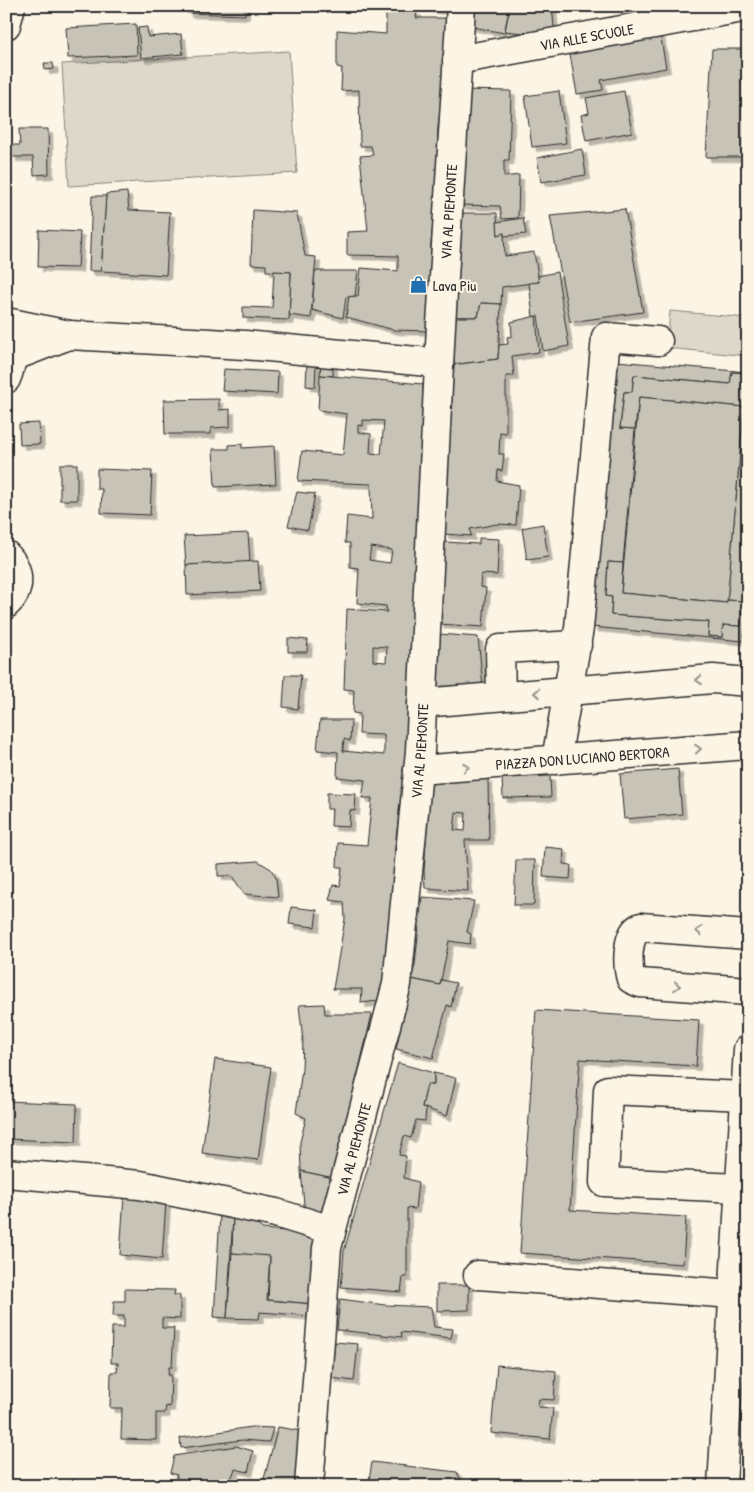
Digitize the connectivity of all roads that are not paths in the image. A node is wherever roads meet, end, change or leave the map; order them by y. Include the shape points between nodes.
1 (12, 6) edge
2 (461, 6) edge
3 (748, 7) edge
4 (6, 25) edge
5 (457, 60) junction
6 (6, 322) edge
7 (6, 326) edge
8 (68, 335) junction
9 (658, 341) dead end
10 (440, 363) junction
11 (9, 368) edge
12 (6, 555) edge
13 (6, 604) edge
14 (577, 645) junction
15 (748, 682) edge
16 (568, 691) junction
17 (501, 696) junction
18 (422, 703) junction
19 (748, 745) edge
20 (556, 760) junction
21 (418, 770) junction
22 (748, 935) edge
23 (748, 992) edge
24 (748, 1049) edge
25 (745, 1096) junction
26 (6, 1173) edge
27 (740, 1188) junction
28 (331, 1230) junction
29 (478, 1275) dead end
30 (733, 1294) junction
31 (310, 1485) edge
32 (722, 1486) edge

1 - 4 street
2 - 5 street, VIA AL PIEMONTE
3 - 5 street, VIA ALLE SCUOLE
5 - 10 street, VIA AL PIEMONTE
6 - 8 street
7 - 11 street via 11,338
8 - 10 street via 246,345
8 - 11 street
9 - 14 street via 606,337
10 - 18 street, VIA AL PIEMONTE
12 - 13 street via 15,567 18,583
14 - 16 street
14 - 17 street via 500,649
15 -> 16 street via 713,679
16 -> 17 street
16 - 20 street
17 - 18 street
18 - 21 street, VIA AL PIEMONTE
20 -> 19 street, PIAZZA DON LUCIANO BERTORA
21 -> 20 street, PIAZZA DON LUCIANO BERTORA
21 - 28 street, VIA AL PIEMONTE via 397,984
22 -> 23 street via 641,927 632,935 628,970 631,979 640,982
24 - 25 street
25 - 27 street
25 - 27 street via 608,1090 604,1182
26 - 28 street via 140,1185 276,1213
27 - 30 street
28 - 31 street, VIA AL PIEMONTE via 326,1248
29 - 30 street
30 - 32 street

